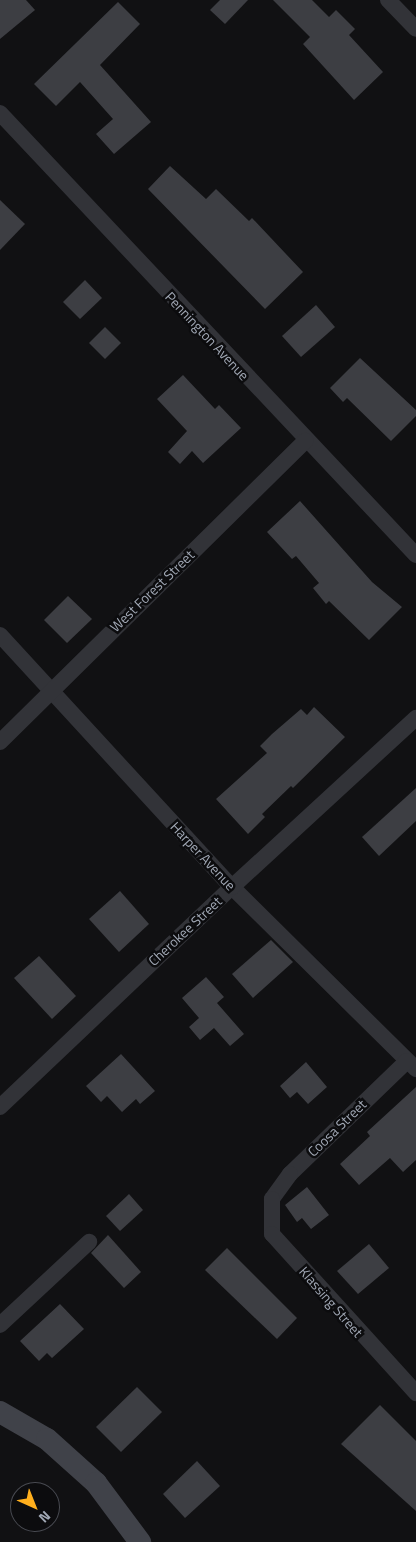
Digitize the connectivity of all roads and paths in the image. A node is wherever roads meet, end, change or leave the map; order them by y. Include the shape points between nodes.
1 (388, 0) edge
2 (416, 29) edge
3 (0, 113) edge
4 (305, 440) junction
5 (416, 556) edge
6 (0, 635) edge
7 (50, 691) junction
8 (416, 718) edge
9 (0, 742) edge
10 (232, 887) junction
11 (411, 1065) edge
12 (0, 1106) edge
13 (272, 1199) joint
14 (89, 1242) dead end
15 (0, 1325) edge
16 (416, 1393) edge
17 (0, 1412) edge
18 (140, 1542) edge

1 - 2 street
3 - 4 street, Pennington Avenue
4 - 5 street, Pennington Avenue
4 - 7 street, West Forest Street
6 - 7 street, Harper Avenue
7 - 9 street, West Forest Street
7 - 10 street, Harper Avenue
8 - 10 street, Cherokee Street
10 - 11 street, Harper Avenue
10 - 12 street, Cherokee Street
11 - 13 street, Coosa Street via 290,1174
13 - 16 street, Klassing Street via 272,1234
14 - 15 street
17 - 18 main road via 47,1439 96,1483

